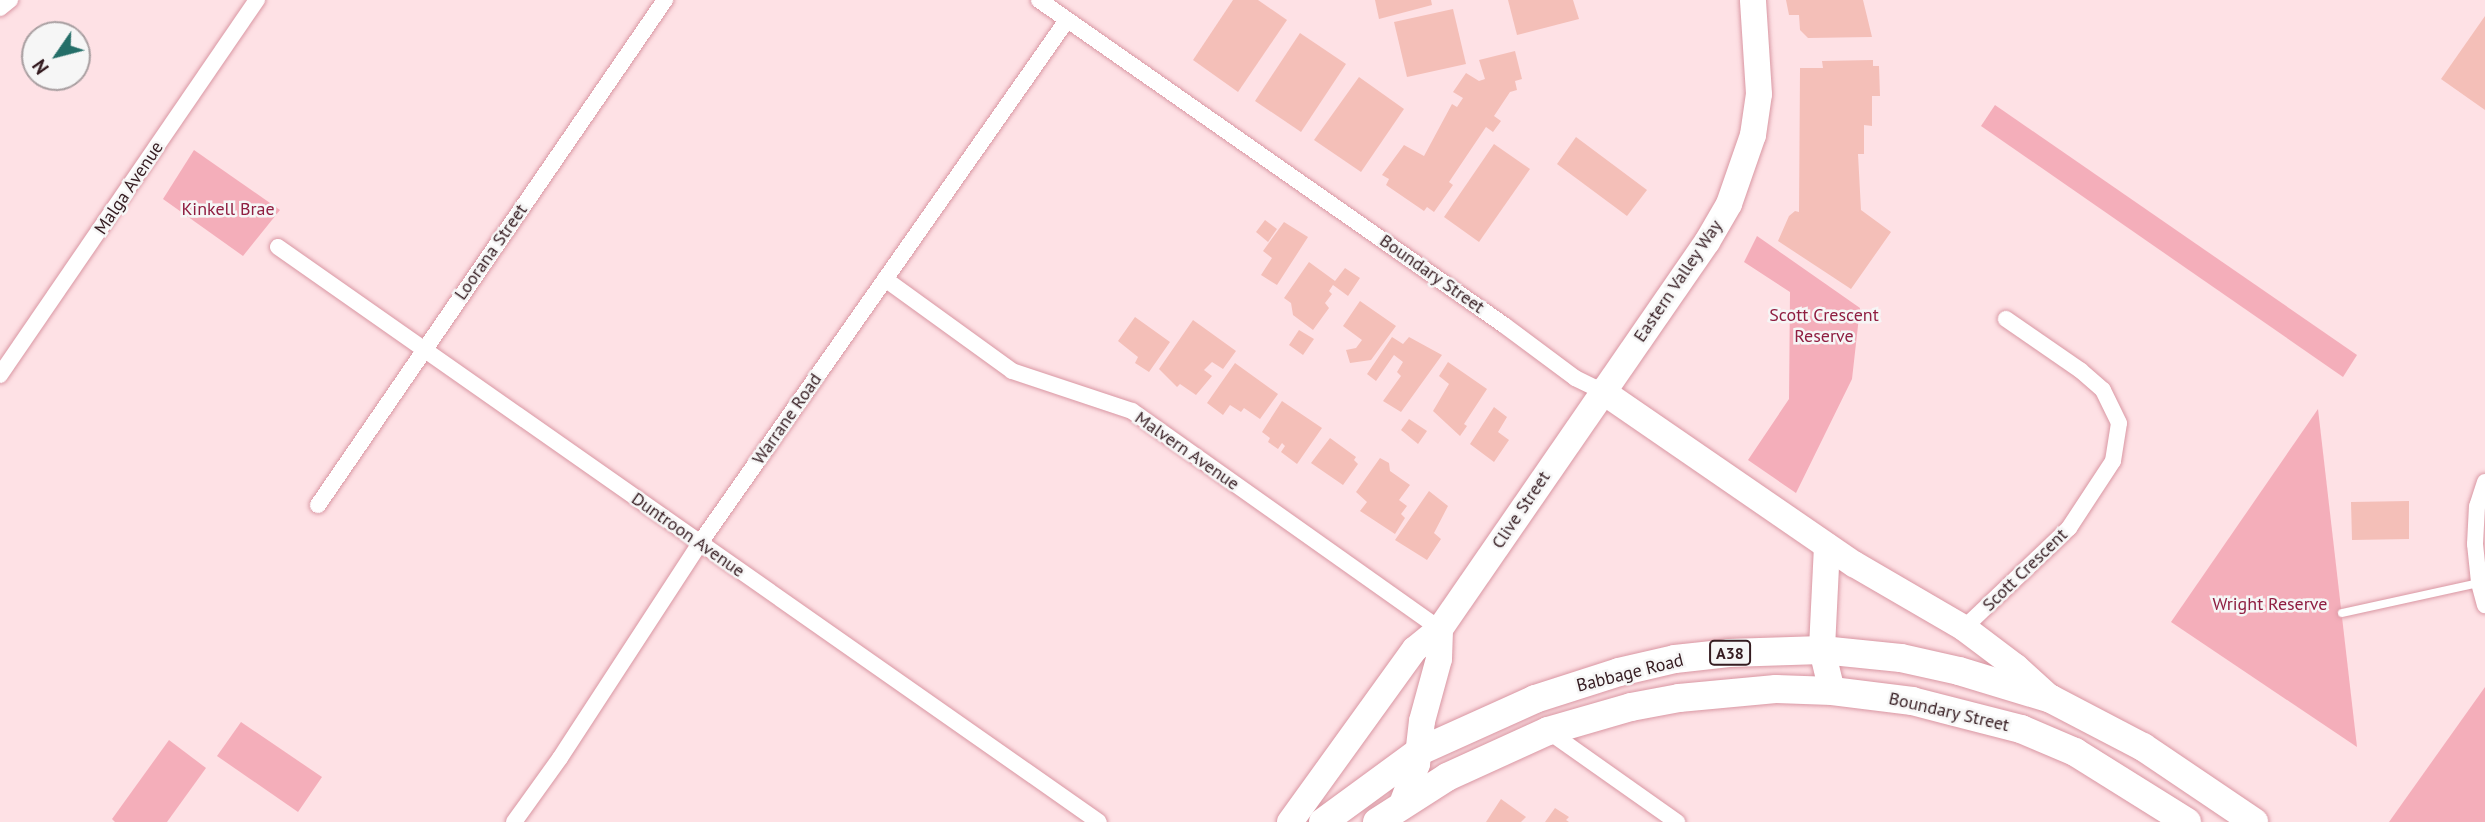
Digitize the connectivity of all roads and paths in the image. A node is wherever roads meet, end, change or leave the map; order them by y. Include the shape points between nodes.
1 (10, 0) edge
2 (257, 0) edge
3 (664, 0) edge
4 (1039, 0) edge
5 (1753, 0) edge
6 (0, 8) edge
7 (1067, 20) junction
8 (278, 247) dead end
9 (885, 279) junction
10 (2006, 319) dead end
11 (423, 350) junction
12 (0, 375) edge
13 (1602, 391) junction
14 (2485, 482) edge
15 (318, 505) dead end
16 (700, 543) junction
17 (1827, 546) junction
18 (2479, 583) junction
19 (2485, 605) edge
20 (2342, 613) dead end
21 (1964, 628) junction
22 (1440, 629) junction
23 (1822, 650) junction
24 (1832, 691) junction
25 (2051, 699) junction
26 (1548, 731) junction
27 (1420, 751) junction
28 (1402, 804) junction
29 (514, 822) edge
30 (1099, 822) edge
31 (1290, 822) edge
32 (1323, 822) edge
33 (1377, 822) edge
34 (1677, 822) edge
35 (2188, 822) edge
36 (2254, 822) edge

1 - 6 street
2 - 12 street, Malga Avenue
3 - 11 street, Loorana Street
4 - 7 street, Boundary Street
5 - 13 main road, Eastern Valley Way via 1759,94 1743,170 1707,242
7 - 9 street, Warrane Road
7 - 13 street, Boundary Street via 1575,378
8 - 11 street, Duntroon Avenue
9 - 16 street, Warrane Road
9 - 22 street, Malvern Avenue via 1012,371 1132,411
10 - 21 street, Scott Crescent via 2103,390 2119,423 2113,461 2069,528
11 - 15 street, Loorana Street
11 - 16 street, Duntroon Avenue
13 - 17 main road, Boundary Street
13 - 22 main road, Clive Street
14 - 18 street via 2477,506
16 - 29 street, Warrane Road
16 - 30 street, Duntroon Avenue
17 - 21 main road, Boundary Street
17 - 23 main road
18 - 19 street
18 - 20 lane
21 - 25 main road, Boundary Street
22 - 27 main road via 1439,659 1422,721
22 - 31 main road, Clive Street via 1415,649
23 - 24 main road
23 - 25 highway, Babbage Road / A38 via 1959,671
23 - 27 highway, Babbage Road / A38 via 1716,654 1619,672 1514,707
24 - 26 highway, Babbage Road / A38 via 1776,689 1679,698
24 - 35 highway, Boundary Street / A38 via 1912,701 2021,729 2076,752
25 - 36 highway, Boundary Street / A38 via 2143,747
26 - 28 highway, Babbage Road / A38 via 1494,753
26 - 34 street
27 - 28 main road
27 - 32 highway, Babbage Road / A38
28 - 33 highway, Babbage Road / A38

